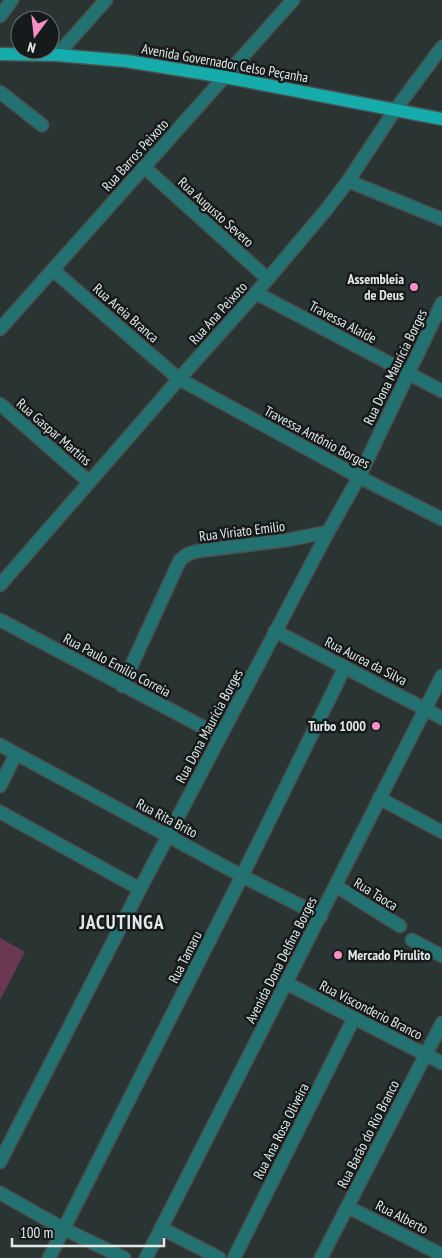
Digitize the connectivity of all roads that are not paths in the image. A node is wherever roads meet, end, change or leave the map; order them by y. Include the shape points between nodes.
1 (12, 0) edge
2 (106, 0) edge
3 (293, 0) edge
4 (0, 16) edge
5 (442, 47) edge
6 (60, 53) edge
7 (60, 56) edge
8 (225, 77) junction
9 (0, 92) edge
10 (395, 110) junction
11 (442, 119) edge
12 (42, 125) dead end
13 (144, 167) junction
14 (348, 181) junction
15 (442, 219) edge
16 (53, 270) junction
17 (268, 279) junction
18 (256, 293) junction
19 (442, 303) edge
20 (0, 330) edge
21 (408, 374) junction
22 (179, 378) junction
23 (442, 391) edge
24 (0, 404) edge
25 (359, 476) junction
26 (89, 482) junction
27 (442, 519) edge
28 (328, 532) junction
29 (1, 581) edge
30 (0, 620) edge
31 (276, 631) junction
32 (345, 667) junction
33 (442, 676) edge
34 (122, 686) junction
35 (425, 709) junction
36 (442, 718) edge
37 (220, 736) junction
38 (0, 745) edge
39 (16, 754) junction
40 (0, 786) edge
41 (379, 798) junction
42 (0, 812) edge
43 (442, 832) edge
44 (169, 835) junction
45 (242, 876) junction
46 (336, 886) junction
47 (140, 889) junction
48 (321, 916) junction
49 (400, 926) dead end
50 (412, 940) dead end
51 (442, 956) edge
52 (286, 983) junction
53 (354, 1018) junction
54 (442, 1023) edge
55 (426, 1055) junction
56 (442, 1063) edge
57 (0, 1162) edge
58 (0, 1193) edge
59 (348, 1207) junction
60 (161, 1228) junction
61 (64, 1229) junction
62 (442, 1255) edge
63 (49, 1258) edge
64 (124, 1258) edge
65 (146, 1258) edge
66 (218, 1258) edge
67 (234, 1258) edge
68 (321, 1258) edge

1 - 4 street
2 - 6 street
3 - 8 street, Rua Barros Peixoto
5 - 10 street, Rua Ana Peixoto
7 - 8 main road, Avenida Governador Celso Peçanha via 126,61
8 - 10 main road, Avenida Governador Celso Peçanha
8 - 13 street, Rua Barros Peixoto
9 - 12 street
10 - 11 main road, Avenida Governador Celso Peçanha
10 - 14 street, Rua Ana Peixoto
13 - 16 street, Rua Barros Peixoto
13 - 17 street, Rua Augusto Severo
14 - 15 street
14 - 17 street, Rua Ana Peixoto
16 - 20 street, Rua Barros Peixoto
16 - 22 street, Rua Areia Branca
17 - 18 street, Rua Ana Peixoto
18 - 21 street, Travessa Alaíde
18 - 22 street, Rua Ana Peixoto
19 - 21 street, Rua Dona Maurícia Borges
21 - 23 street, Travessa Alaíde
21 - 25 street, Rua Dona Maurícia Borges
22 - 25 street, Travessa Antônio Borges
22 - 26 street, Rua Ana Peixoto
24 - 26 street, Rua Gaspar Martins
25 - 27 street, Travessa Antônio Borges
25 - 28 street, Rua Dona Maurícia Borges
26 - 29 street, Rua Ana Peixoto
28 - 31 street, Rua Dona Maurícia Borges
28 - 34 street, Rua Viriato Emilio via 188,554 180,560
30 - 34 street, Rua Paulo Emilio Correia
31 - 32 street, Rua Aurea da Silva
31 - 37 street, Rua Dona Maurícia Borges
32 - 35 street, Rua Aurea da Silva
32 - 45 street, Rua Tamaru
33 - 35 street, Avenida Dona Delfina Borges
34 - 37 street, Rua Paulo Emilio Correia
35 - 36 street, Rua Aurea da Silva
35 - 41 street, Avenida Dona Delfina Borges
37 - 44 street, Rua Dona Maurícia Borges
38 - 39 street, Rua Rita Brito
39 - 40 street
39 - 44 street, Rua Rita Brito
41 - 43 street
41 - 46 street, Avenida Dona Delfina Borges
42 - 47 street
44 - 45 street, Rua Rita Brito
44 - 47 street, Rua Dona Maurícia Borges
45 - 48 street, Rua Rita Brito
45 - 61 street, Rua Tamaru
46 - 48 street, Avenida Dona Delfina Borges
46 - 49 street, Rua Taoca
47 - 57 street, Rua Dona Maurícia Borges
48 - 52 street, Avenida Dona Delfina Borges
50 - 51 street
52 - 53 street, Rua Visconderio Branco
52 - 60 street, Avenida Dona Delfina Borges
53 - 55 street, Rua Visconderio Branco
53 - 67 street, Rua Ana Rosa Oliveira
54 - 55 street, Rua Barão do Rio Branco
55 - 56 street, Rua Visconderio Branco
55 - 59 street, Rua Barão do Rio Branco
58 - 61 street
59 - 62 street, Rua Alberto
59 - 68 street, Rua Barão do Rio Branco
60 - 65 street, Avenida Dona Delfina Borges
60 - 66 street
61 - 63 street, Rua Tamaru
61 - 64 street

